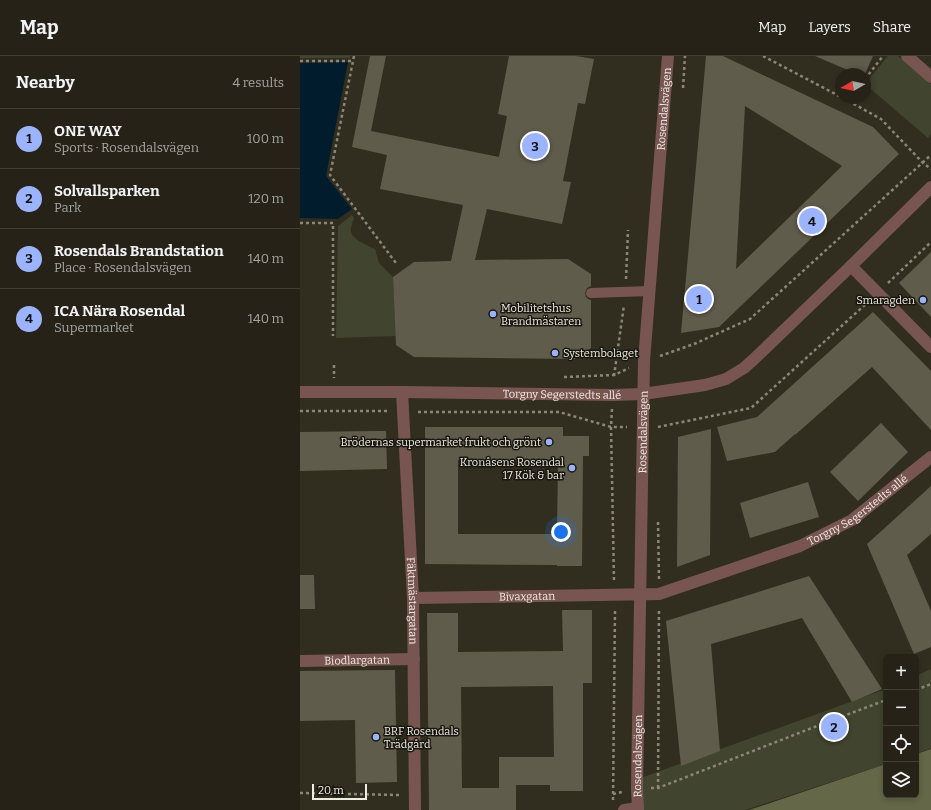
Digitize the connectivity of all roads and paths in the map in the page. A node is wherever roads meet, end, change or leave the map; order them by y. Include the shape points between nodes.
1 (354, 56) edge
2 (668, 56) edge
3 (763, 56) edge
4 (883, 56) edge
5 (907, 56) edge
6 (300, 61) edge
7 (353, 61) junction
8 (871, 71) edge
9 (931, 77) edge
10 (835, 94) edge
11 (857, 104) edge
12 (931, 155) edge
13 (923, 163) junction
14 (931, 169) edge
15 (931, 187) edge
16 (300, 223) edge
17 (931, 242) edge
18 (396, 263) dead end
19 (851, 266) junction
20 (650, 291) junction
21 (591, 293) dead end
22 (877, 293) junction
23 (333, 336) dead end
24 (931, 347) edge
25 (644, 361) junction
26 (334, 366) dead end
27 (614, 375) dead end
28 (334, 381) dead end
29 (300, 392) edge
30 (402, 392) junction
31 (643, 394) junction
32 (300, 411) edge
33 (403, 412) junction
34 (642, 427) junction
35 (931, 457) edge
36 (641, 595) junction
37 (413, 598) junction
38 (414, 659) junction
39 (300, 661) edge
40 (931, 684) edge
41 (919, 689) edge
42 (883, 701) edge
43 (658, 788) dead end
44 (300, 793) edge
45 (415, 795) junction
46 (638, 809) edge
47 (415, 810) edge
48 (624, 810) edge

1 - 7 path
2 - 20 street, Rosendalsvägen
3 - 10 path
4 - 8 path
5 - 9 street
6 - 7 path
7 - 18 path via 330,175
11 - 13 path via 881,119
12 - 13 path
13 - 14 path
13 - 25 path via 750,319 694,344
15 - 19 street, Torgny Segerstedts allé
16 - 23 path via 333,223
17 - 22 path
19 - 22 street
19 - 31 street, Torgny Segerstedts allé via 744,368 726,379 705,385
20 - 21 lane
20 - 25 street, Rosendalsvägen
22 - 24 street
22 - 34 path via 751,408 657,427
25 - 27 path
25 - 31 street, Rosendalsvägen
26 - 28 path
29 - 30 street, Torgny Segerstedts allé
30 - 31 street, Torgny Segerstedts allé
30 - 33 street, Fäktmästargatan
31 - 34 street, Rosendalsvägen
32 - 33 path
33 - 34 path via 559,412 611,427
33 - 37 street, Fäktmästargatan
34 - 36 street, Rosendalsvägen
35 - 36 street, Torgny Segerstedts allé via 852,520 800,546 659,594
36 - 37 street, Bivaxgatan
36 - 46 street, Rosendalsvägen
37 - 38 street, Fäktmästargatan
38 - 39 street, Biodlargatan
38 - 45 street, Fäktmästargatan
40 - 41 path
42 - 43 path
44 - 45 path
45 - 47 street, Fäktmästargatan
46 - 48 street

